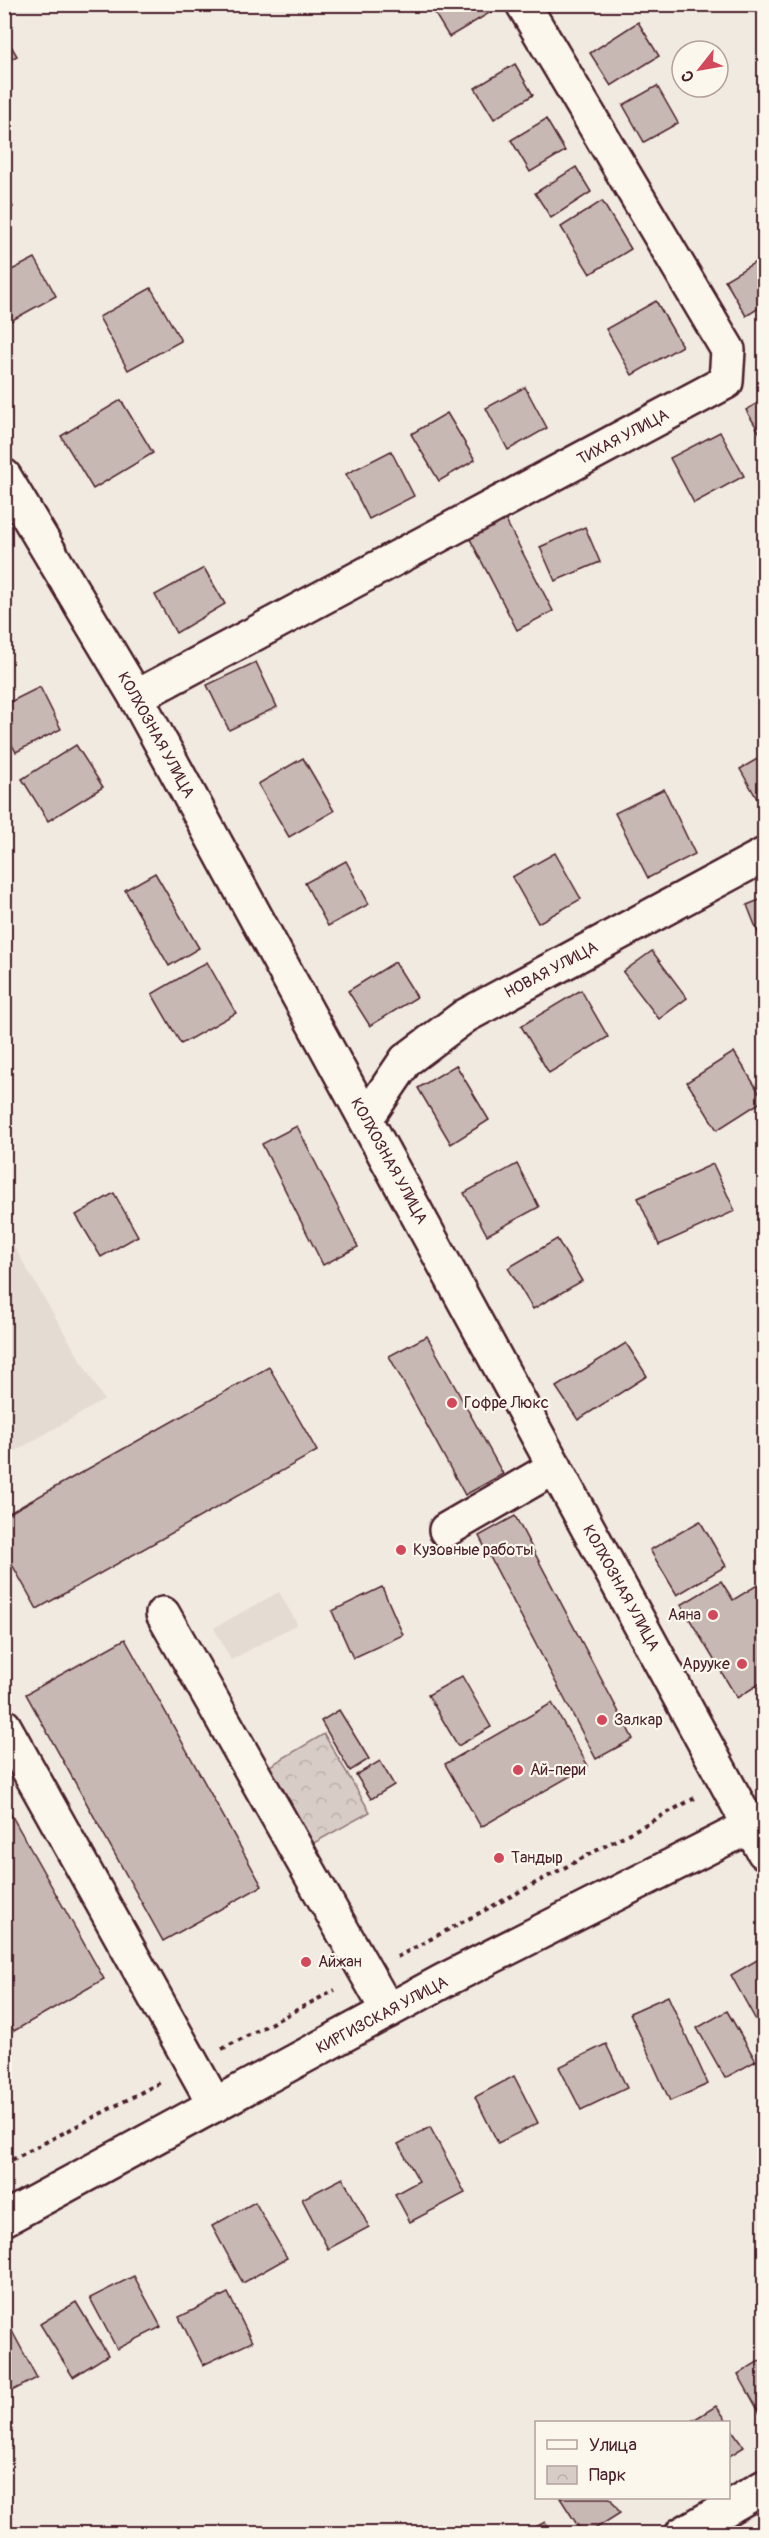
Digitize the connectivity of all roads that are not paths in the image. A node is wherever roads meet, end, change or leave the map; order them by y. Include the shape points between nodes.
1 (523, 4) edge
2 (4, 476) edge
3 (136, 697) junction
4 (765, 855) edge
5 (366, 1119) junction
6 (555, 1467) junction
7 (446, 1530) dead end
8 (163, 1614) dead end
9 (4, 1726) edge
10 (760, 1832) edge
11 (388, 2011) junction
12 (215, 2105) junction
13 (4, 2218) edge
14 (765, 2487) edge
15 (682, 2534) edge

1 - 3 street, ТИХАЯ УЛИЦА via 728,350 726,382
2 - 3 street, КОЛХОЗНАЯ УЛИЦА
3 - 5 street, КОЛХОЗНАЯ УЛИЦА
4 - 5 street, НОВАЯ УЛИЦА via 465,1016 406,1060
5 - 6 street, КОЛХОЗНАЯ УЛИЦА
6 - 7 street
6 - 10 street, КОЛХОЗНАЯ УЛИЦА
8 - 11 street
9 - 12 street
10 - 11 street, КИРГИЗСКАЯ УЛИЦА
11 - 12 street, КИРГИЗСКАЯ УЛИЦА
12 - 13 street, КИРГИЗСКАЯ УЛИЦА
14 - 15 street

